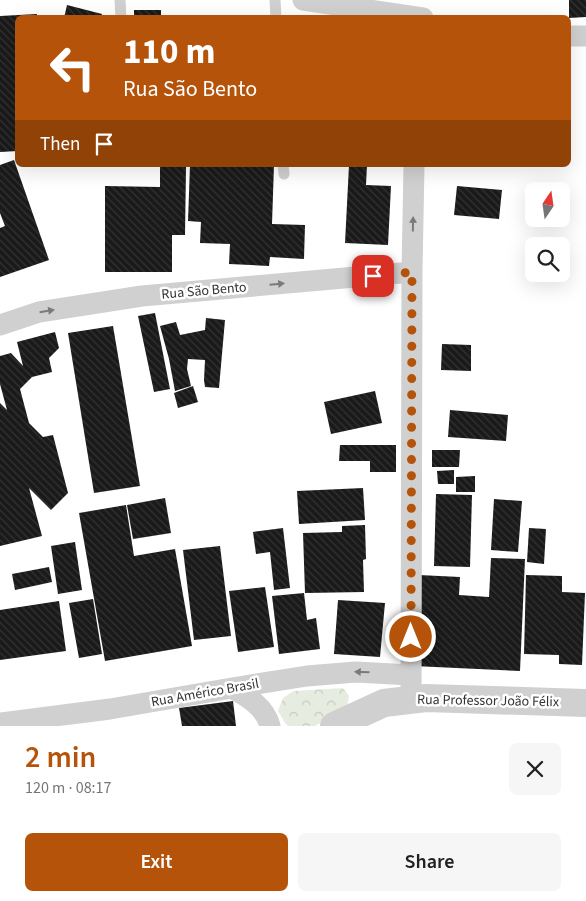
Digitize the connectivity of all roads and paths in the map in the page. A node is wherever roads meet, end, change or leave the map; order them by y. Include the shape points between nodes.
1 (120, 0) edge
2 (275, 0) edge
3 (303, 0) edge
4 (121, 15) edge
5 (276, 15) edge
6 (402, 15) edge
7 (571, 36) edge
8 (586, 36) edge
9 (414, 167) edge
10 (412, 272) junction
11 (0, 325) edge
12 (232, 688) junction
13 (411, 688) junction
14 (586, 703) edge
15 (0, 722) edge
16 (270, 726) edge
17 (334, 726) edge

1 - 4 lane
2 - 5 lane
3 - 6 street
7 - 8 street
10 -> 9 street
11 -> 10 street, Rua São Bento via 39,312 142,296
10 - 13 street
13 -> 12 street, Rua Américo Brasil via 356,672
12 - 15 street, Rua Américo Brasil via 110,710
12 - 16 street via 259,706
13 - 14 street, Rua Professor João Félix via 426,698
13 - 17 street, Rua Professor João Félix

